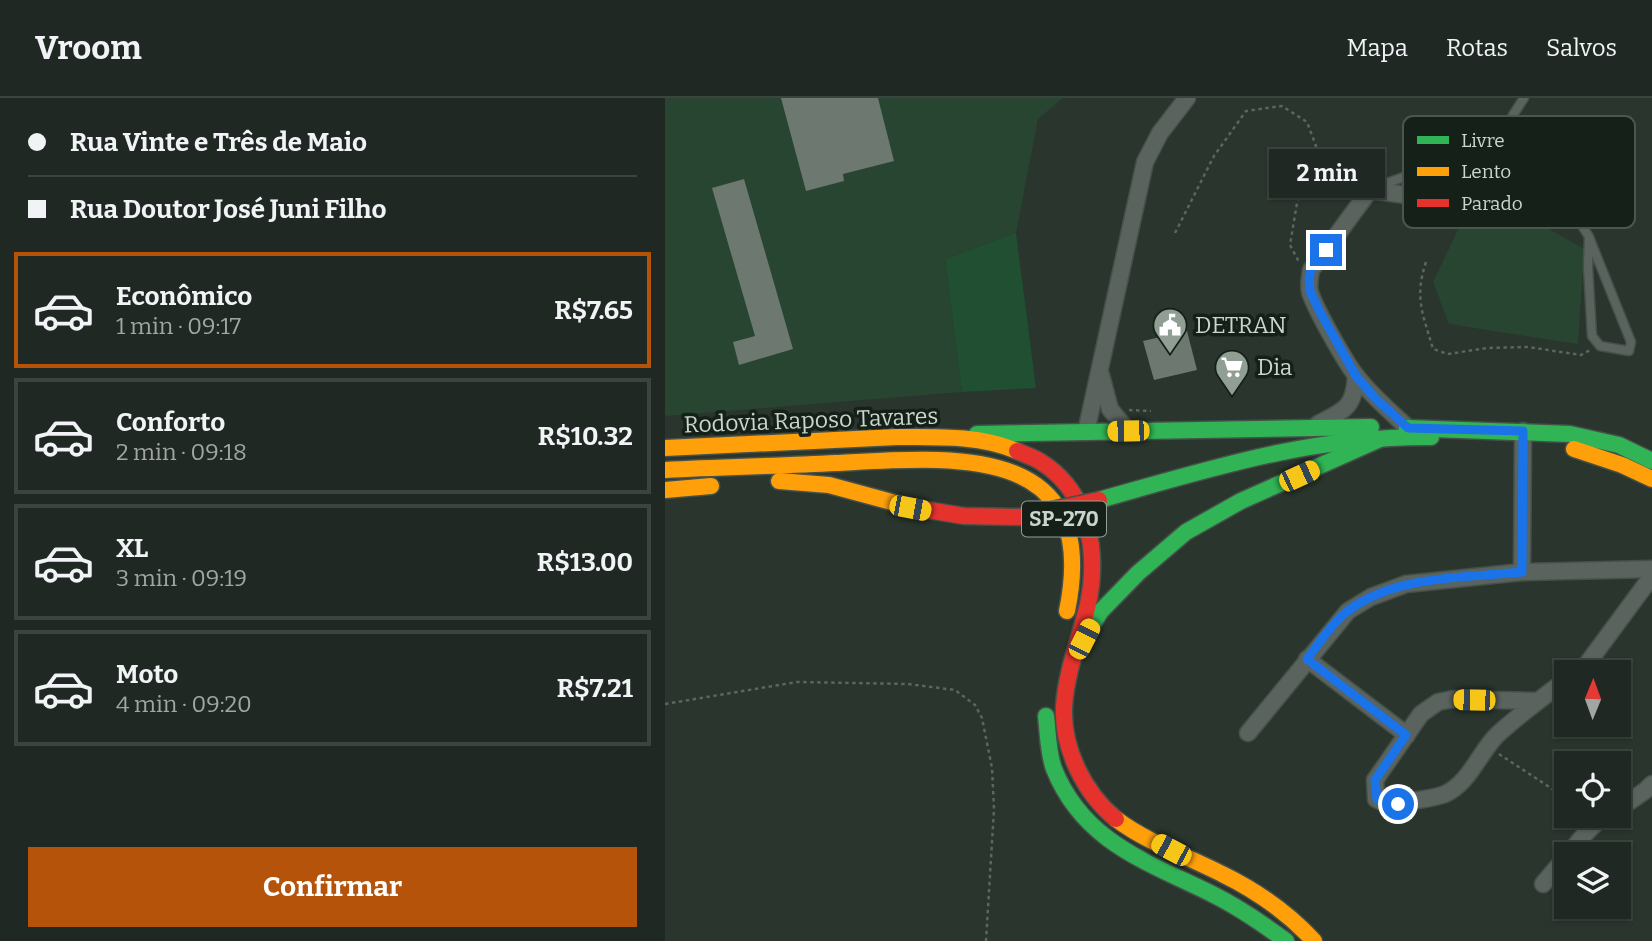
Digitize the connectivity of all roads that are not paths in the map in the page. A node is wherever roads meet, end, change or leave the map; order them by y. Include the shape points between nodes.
1 (1187, 98) edge
2 (1524, 98) edge
3 (1513, 116) edge
4 (1403, 177) edge
5 (1370, 190) junction
6 (1403, 195) edge
7 (1584, 228) edge
8 (1590, 237) junction
9 (1100, 369) junction
10 (1356, 376) junction
11 (1314, 426) junction
12 (1408, 428) junction
13 (1128, 431) junction
14 (1086, 432) junction
15 (903, 436) junction
16 (1523, 437) junction
17 (1380, 439) junction
18 (665, 448) edge
19 (1652, 461) edge
20 (665, 470) edge
21 (1652, 479) edge
22 (769, 482) dead end
23 (730, 485) dead end
24 (665, 489) edge
25 (1652, 569) edge
26 (1522, 572) junction
27 (1652, 576) edge
28 (1062, 629) dead end
29 (1073, 656) junction
30 (1307, 659) junction
31 (1590, 660) edge
32 (1554, 689) edge
33 (1048, 695) dead end
34 (1537, 701) junction
35 (1248, 733) dead end
36 (1406, 735) junction
37 (1652, 784) edge
38 (1631, 801) edge
39 (1591, 828) edge
40 (1579, 842) edge
41 (1554, 871) edge
42 (1543, 884) dead end
43 (1286, 941) edge
44 (1314, 941) edge

1 - 9 street via 1145,162
2 - 3 lane
4 - 5 lane
5 - 6 street
5 - 10 street via 1311,270 1310,283 1320,312
7 - 8 lane
8 - 8 lane via 1592,336 1598,345 1626,352 1631,349
9 - 13 street via 1110,409
9 - 14 street
10 - 11 street via 1355,396 1344,411
10 - 12 street
11 - 12 main road
11 - 13 main road, SP-270
12 - 16 main road via 1456,428
13 - 14 main road, SP-270
14 - 15 main road, SP-270
15 - 18 main road, Rodovia Raposo Tavares / SP-270
15 - 29 main road, Rodovia Raposo Tavares / SP-270 via 965,439 1009,449 1048,466 1078,497 1089,527 1093,568
16 - 17 main road
16 - 19 main road via 1570,434 1619,444
16 - 21 main road via 1582,450
16 - 26 street
17 - 22 main road, bridge via 1343,440 1283,451 1099,500 1008,517 941,514 809,481
17 - 29 main road via 1185,531 1101,611
20 - 28 main road, Rodovia Raposo Tavares / SP-270 via 892,460 984,464 1017,474 1055,502 1067,523 1073,549 1071,595
23 - 24 main road
25 - 26 street
26 - 30 street via 1406,584 1371,597 1347,611
27 - 31 street
29 - 44 main road, Rodovia Raposo Tavares / SP-270 via 1063,700 1064,722 1072,756 1091,792 1132,829 1228,876 1280,909
30 - 35 street
30 - 36 street
32 - 34 street
33 - 43 main road via 1052,764 1084,819 1133,858 1242,909
34 - 36 street via 1438,702 1421,714
34 - 36 street via 1486,746 1468,773 1445,794 1383,803 1377,799 1375,780
37 - 38 street
39 - 40 street
41 - 42 street

